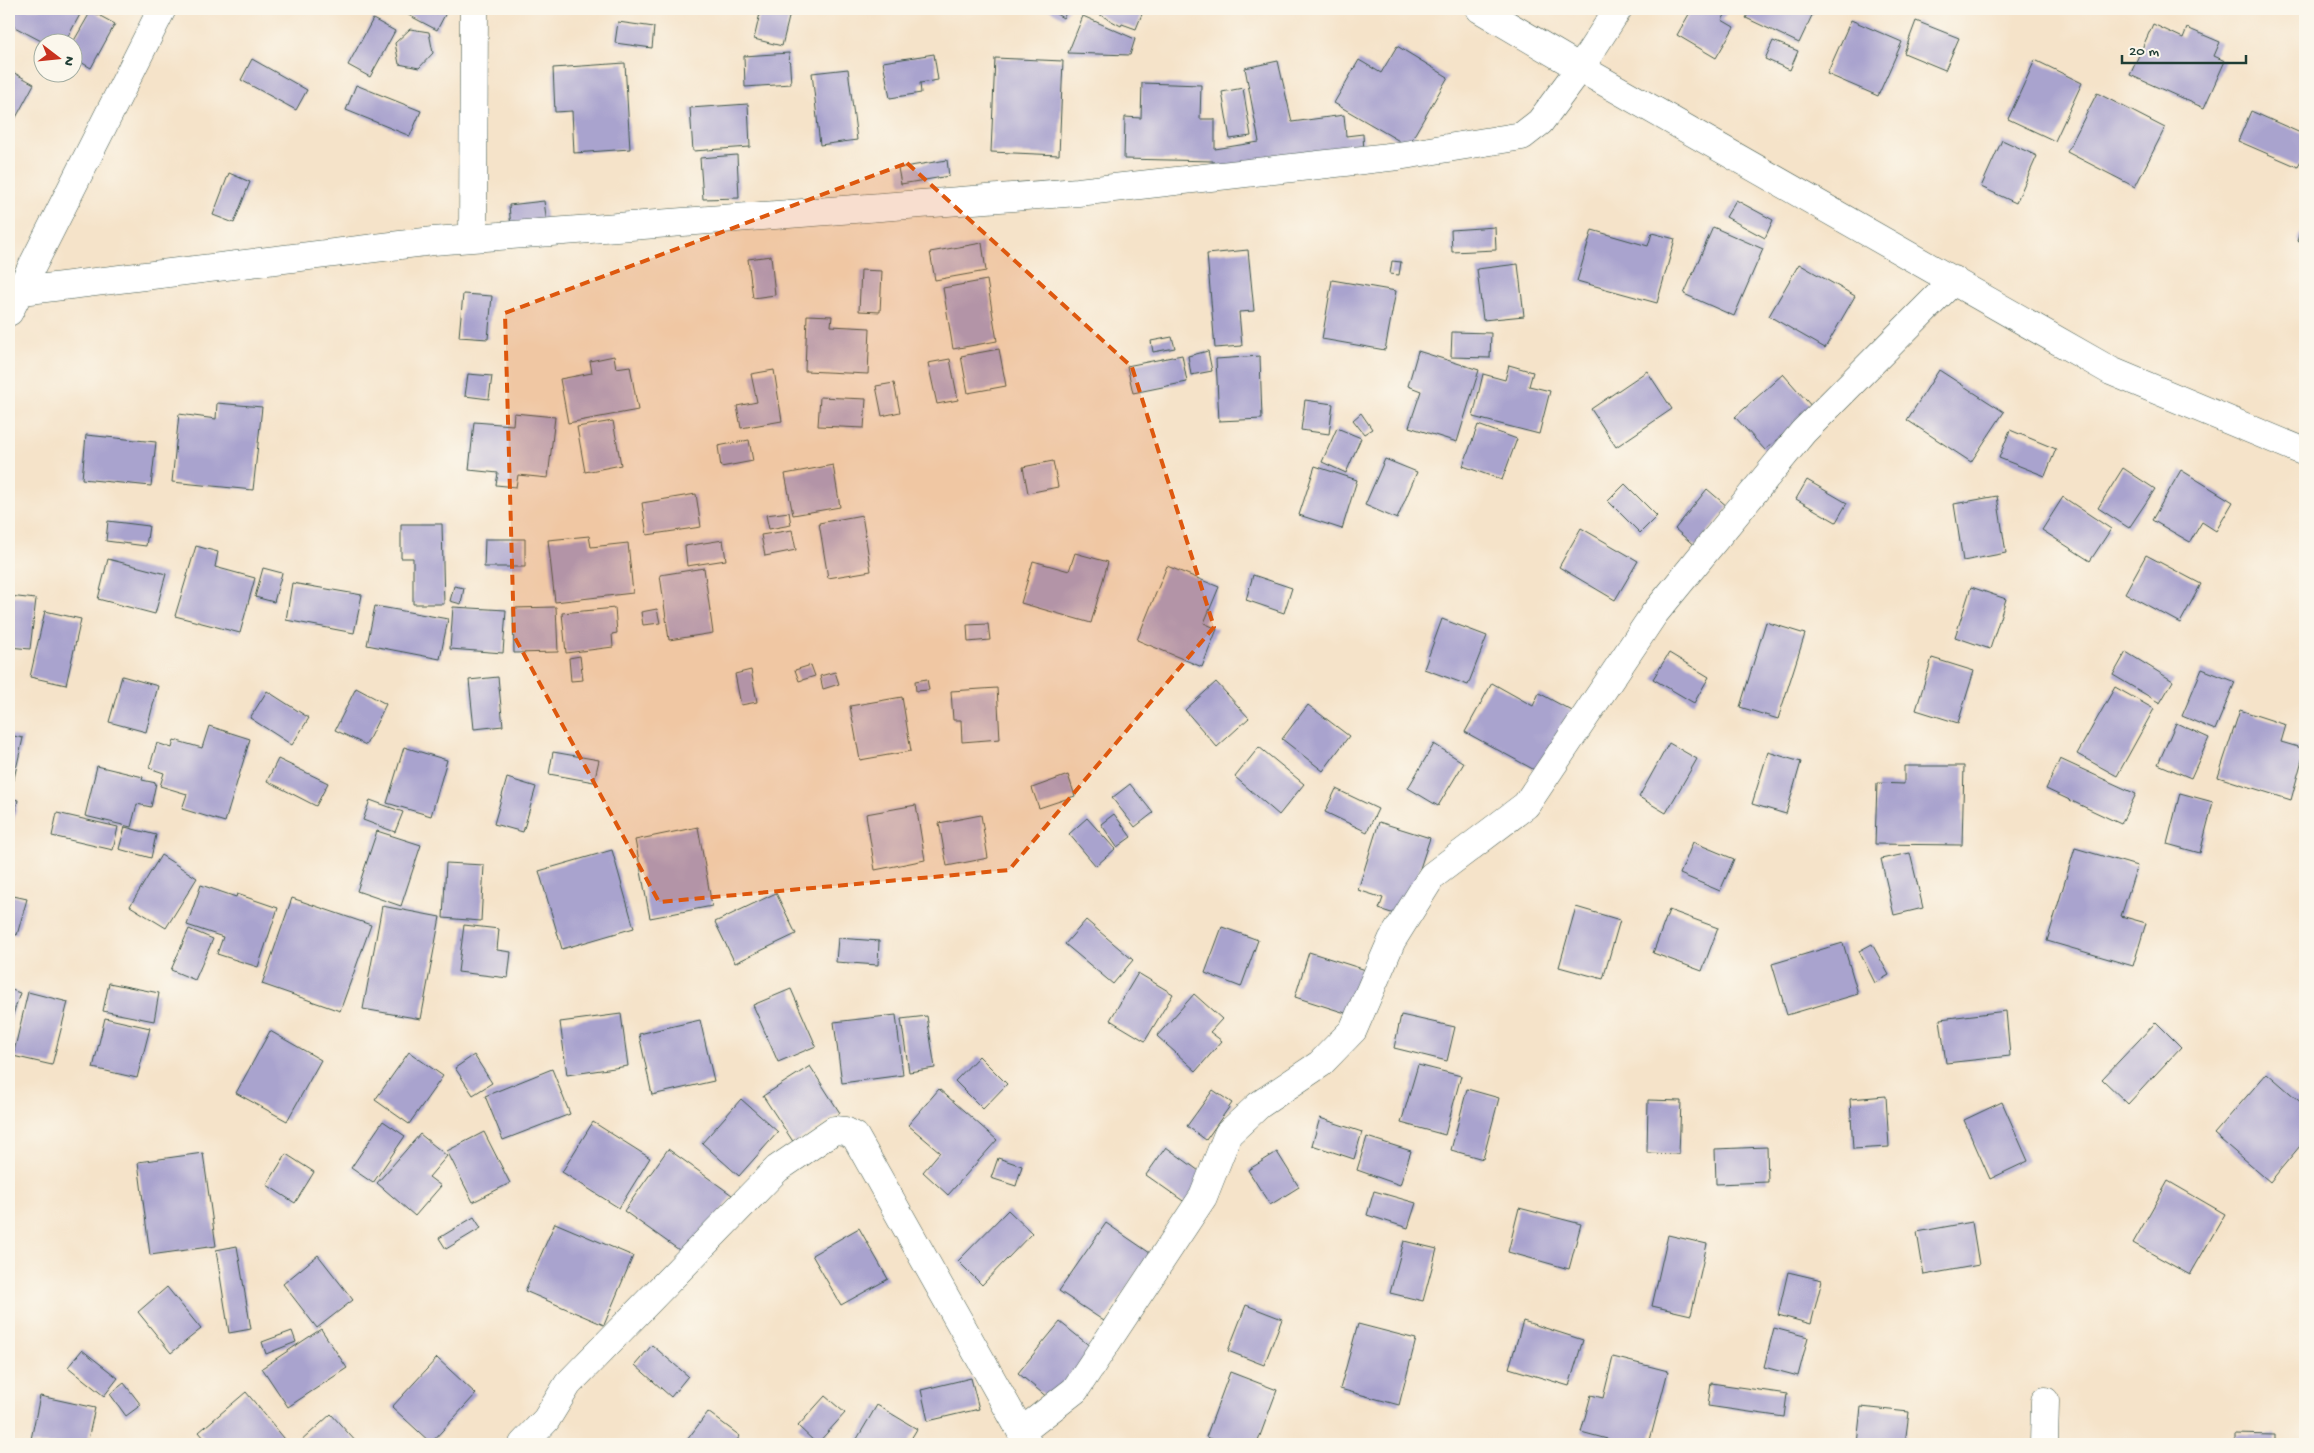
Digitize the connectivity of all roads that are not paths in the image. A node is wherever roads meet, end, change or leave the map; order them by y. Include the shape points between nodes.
1 (162, 9) edge
2 (474, 9) edge
3 (1480, 9) edge
4 (1618, 9) edge
5 (1580, 68) junction
6 (473, 238) junction
7 (1954, 280) junction
8 (15, 302) edge
9 (2305, 452) edge
10 (2045, 1401) dead end
11 (1024, 1438) edge
12 (523, 1444) edge
13 (2044, 1444) edge

1 - 8 street
2 - 6 street
3 - 5 street
4 - 5 street
5 - 6 street via 1540,122 1522,136 1398,156 1078,192
5 - 7 street
6 - 8 street via 433,240
7 - 9 street via 2111,370
7 - 11 street via 1803,432 1654,614 1526,805 1432,876 1392,940 1353,1030 1320,1064 1260,1105 1228,1134 1203,1197 1075,1390
10 - 13 street
11 - 12 street via 855,1136 834,1130 777,1169 568,1384 546,1420

